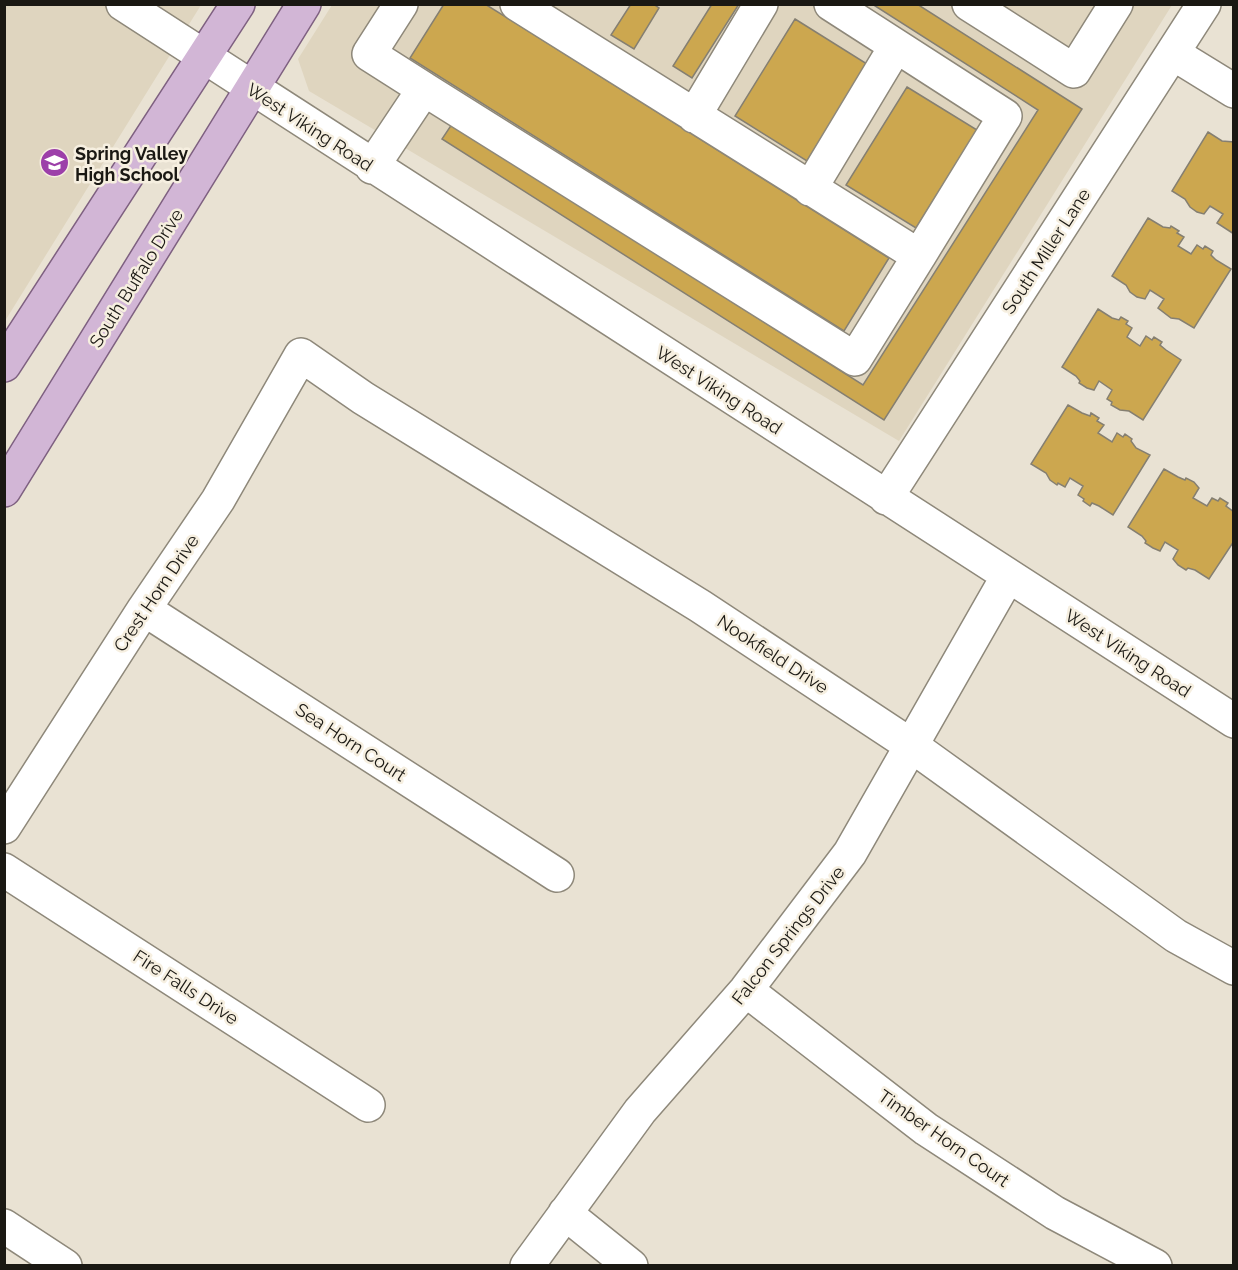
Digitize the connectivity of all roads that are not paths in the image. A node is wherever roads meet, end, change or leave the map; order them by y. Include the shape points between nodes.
1 (123, 4) edge
2 (238, 4) edge
3 (304, 4) edge
4 (401, 4) edge
5 (517, 4) edge
6 (761, 4) edge
7 (831, 4) edge
8 (969, 4) edge
9 (1116, 4) edge
10 (1204, 4) edge
11 (896, 46) junction
12 (1174, 54) junction
13 (204, 59) junction
14 (424, 89) junction
15 (252, 90) junction
16 (1233, 91) edge
17 (694, 116) junction
18 (372, 167) junction
19 (810, 189) junction
20 (919, 256) junction
21 (301, 355) joint
22 (4, 365) edge
23 (4, 490) edge
24 (886, 498) junction
25 (1008, 576) junction
26 (144, 609) junction
27 (1233, 721) edge
28 (912, 746) junction
29 (4, 827) edge
30 (4, 870) edge
31 (557, 874) dead end
32 (1233, 968) edge
33 (746, 990) junction
34 (368, 1105) dead end
35 (565, 1213) junction
36 (4, 1226) edge
37 (65, 1266) edge
38 (527, 1266) edge
39 (631, 1266) edge
40 (1155, 1266) edge

1 - 13 street, West Viking Road
2 - 13 main road
3 - 15 main road, South Buffalo Drive
4 - 14 street via 369,54
5 - 17 street
6 - 17 street
7 - 11 street
8 - 9 street via 1074,71
10 - 12 street, South Miller Lane
11 - 19 street
11 - 20 street via 1005,116
12 - 16 street
12 - 24 street, South Miller Lane
13 - 15 street, West Viking Road
13 - 22 main road
14 - 18 street
14 - 20 street via 855,359
15 - 18 street, West Viking Road
15 - 23 main road, South Buffalo Drive
17 - 19 street
18 - 24 street, West Viking Road
19 - 20 street
21 - 26 street, Crest Horn Drive via 218,500
21 - 28 street, Nookfield Drive via 363,398 700,606
24 - 25 street, West Viking Road
25 - 27 street, West Viking Road
25 - 28 street, Falcon Springs Drive
26 - 29 street, Crest Horn Drive
26 - 31 street, Sea Horn Court
28 - 32 street, Nookfield Drive via 1176,936
28 - 33 street, Falcon Springs Drive via 850,854
30 - 34 street, Fire Falls Drive
33 - 35 street, Falcon Springs Drive via 640,1111
33 - 40 street, Timber Horn Court via 926,1129 1055,1213
35 - 38 street, Falcon Springs Drive
35 - 39 street
36 - 37 street

